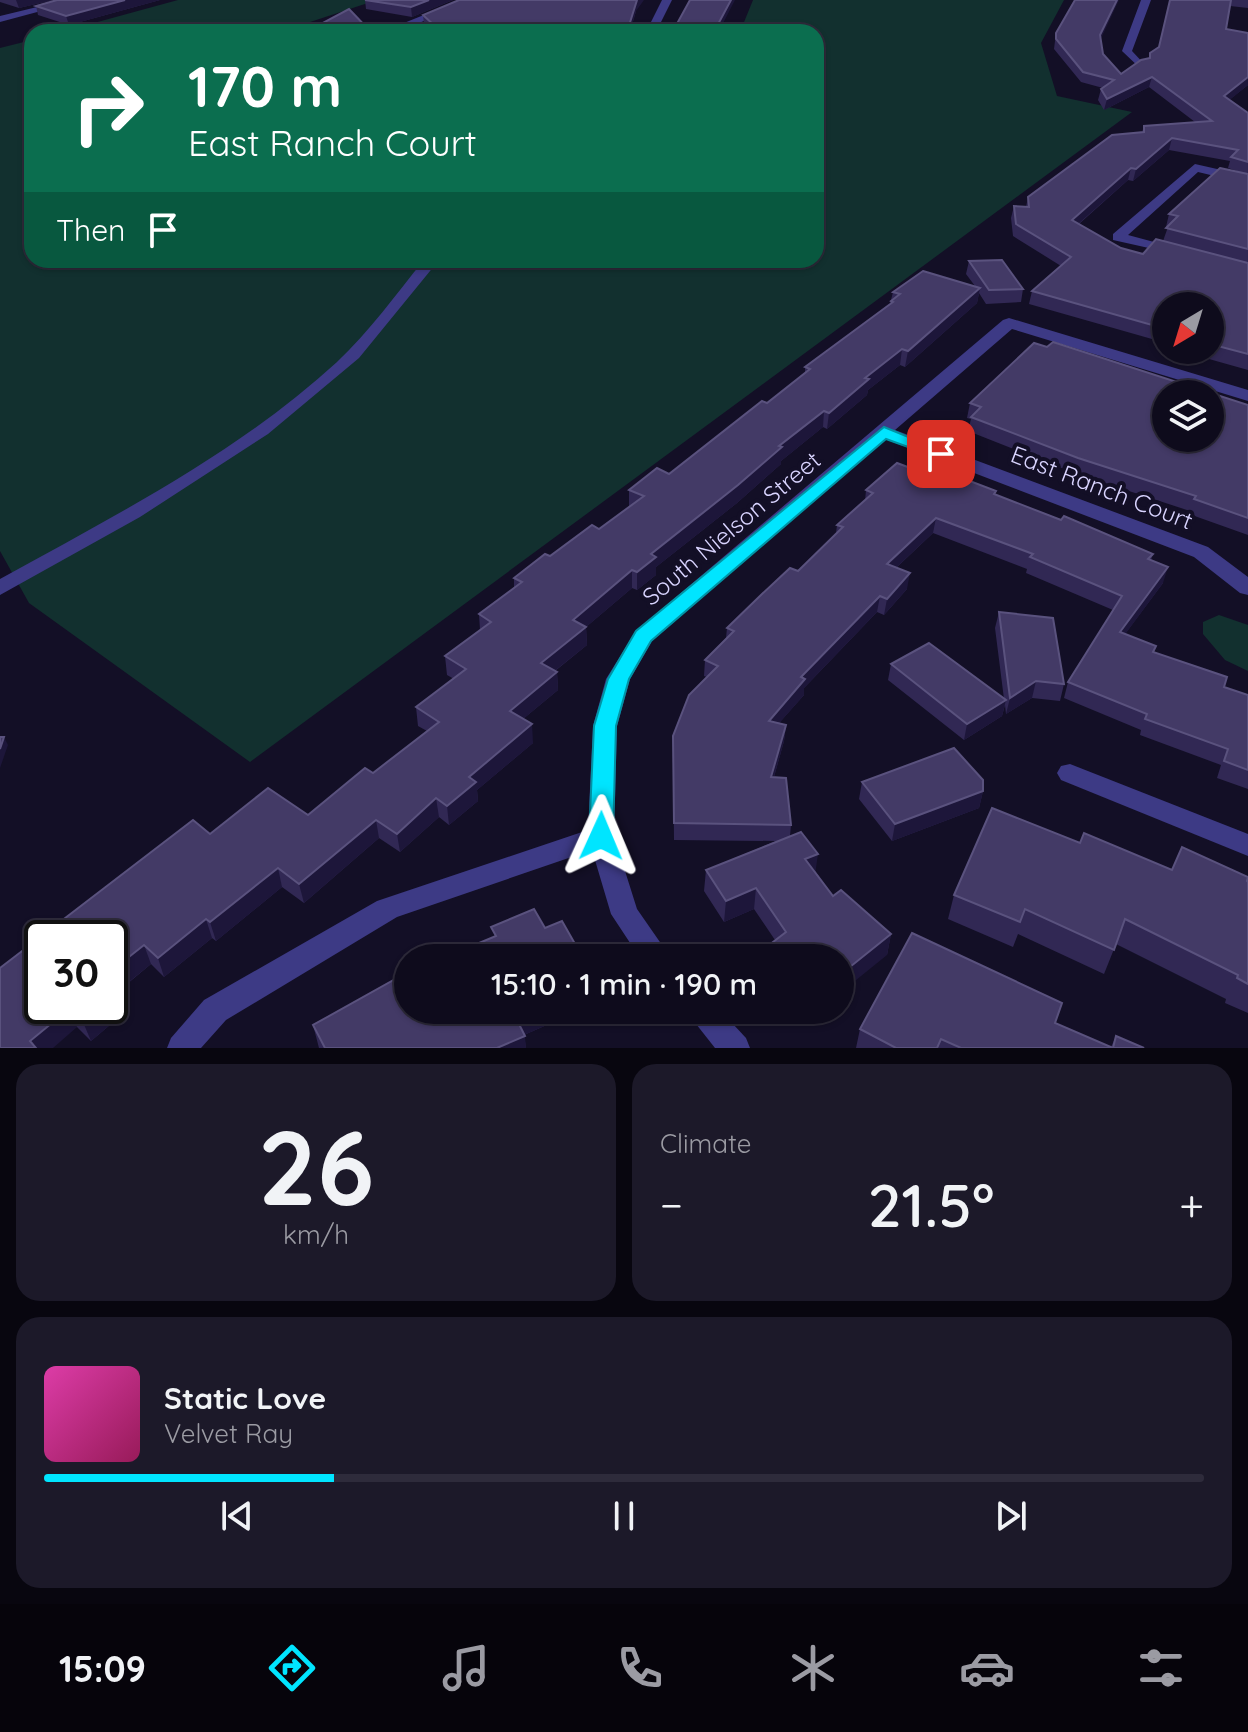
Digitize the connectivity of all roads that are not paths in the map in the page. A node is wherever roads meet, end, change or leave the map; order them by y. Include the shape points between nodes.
1 (77, 0) edge
2 (469, 0) edge
3 (667, 0) edge
4 (1146, 0) edge
5 (0, 19) edge
6 (409, 24) edge
7 (655, 24) edge
8 (1141, 66) edge
9 (1248, 180) edge
10 (1190, 256) edge
11 (425, 268) edge
12 (1248, 396) edge
13 (884, 432) junction
14 (0, 588) edge
15 (1248, 588) edge
16 (1070, 773) dead end
17 (601, 836) junction
18 (1248, 845) edge
19 (647, 944) edge
20 (713, 1024) edge
21 (182, 1048) edge
22 (735, 1048) edge

1 - 5 street
2 - 6 street
3 - 7 street
4 - 8 street via 1127,51
9 - 10 street via 1195,168 1118,237
11 - 14 street via 342,366 269,423 163,497
12 - 13 street, South Nielson Street via 1009,323
13 - 15 street, East Ranch Court via 1201,552
13 - 17 street, South Nielson Street via 644,636 618,679 605,726
16 - 18 street
17 - 19 street, South Nielson Street via 625,914
17 - 21 street via 387,909 215,1010
20 - 22 street

